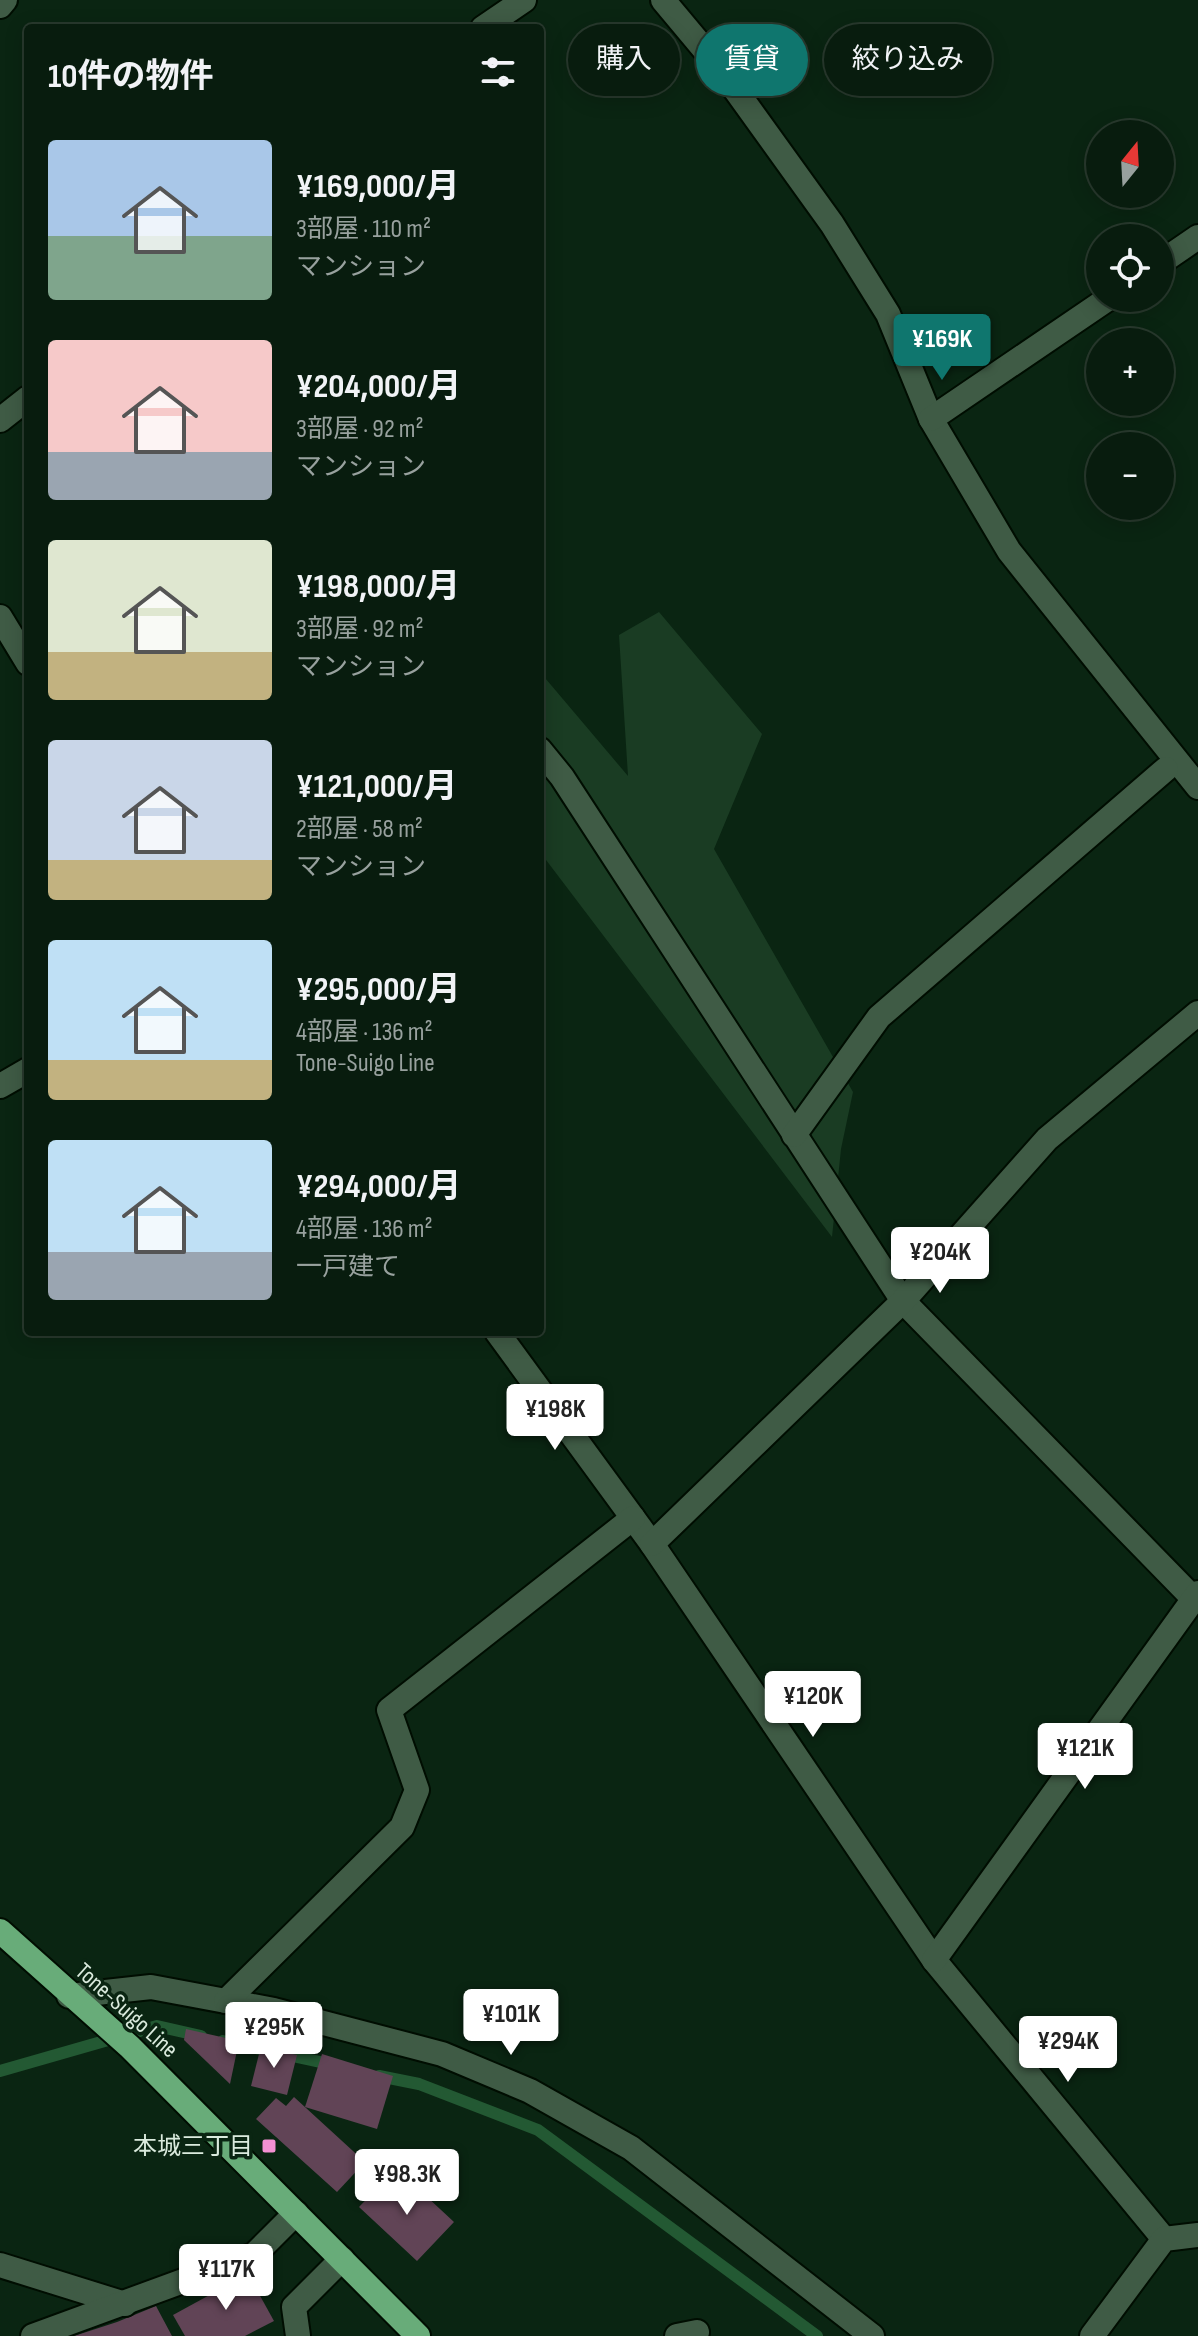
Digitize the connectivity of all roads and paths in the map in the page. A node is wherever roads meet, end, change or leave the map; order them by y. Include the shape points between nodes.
1 (5, 0) edge
2 (524, 0) edge
3 (663, 0) edge
4 (0, 6) edge
5 (489, 24) edge
6 (1198, 237) edge
7 (1174, 253) edge
8 (1088, 312) edge
9 (24, 401) edge
10 (931, 419) junction
11 (0, 420) edge
12 (0, 617) edge
13 (24, 656) edge
14 (544, 755) edge
15 (1166, 769) dead end
16 (1198, 787) edge
17 (1198, 1013) edge
18 (24, 1072) edge
19 (0, 1086) edge
20 (794, 1135) junction
21 (903, 1301) junction
22 (500, 1336) edge
23 (633, 1518) junction
24 (652, 1544) junction
25 (1196, 1596) edge
26 (0, 1931) edge
27 (934, 1960) junction
28 (69, 1996) junction
29 (226, 2001) junction
30 (296, 2213) junction
31 (1198, 2235) edge
32 (1164, 2239) junction
33 (342, 2259) junction
34 (0, 2265) edge
35 (125, 2304) junction
36 (33, 2336) edge
37 (298, 2336) edge
38 (418, 2336) edge
39 (872, 2336) edge
40 (1092, 2336) edge

1 - 4 street
2 - 5 street
3 - 10 street via 719,67 832,224 888,314
6 - 7 street
8 - 10 street
9 - 11 street
10 - 16 street via 1009,551
12 - 13 street
14 - 20 street
15 - 20 street via 879,1017
17 - 21 street via 1047,1139
18 - 19 street
20 - 21 street
21 - 24 street
21 - 25 street
22 - 23 street
23 - 24 street
23 - 29 street via 389,1710 417,1790 402,1827
24 - 27 street
25 - 27 street
26 - 28 highway, Tone-Suigo Line
27 - 32 street
28 - 29 street via 151,1987
28 - 30 highway, Tone-Suigo Line via 130,2047
29 - 39 street via 442,2054 530,2091 631,2148
30 - 33 highway, Tone-Suigo Line
30 - 35 street via 254,2255
31 - 32 street
32 - 40 street
33 - 37 street via 294,2307
33 - 38 highway, Tone-Suigo Line
34 - 35 street
35 - 36 street

